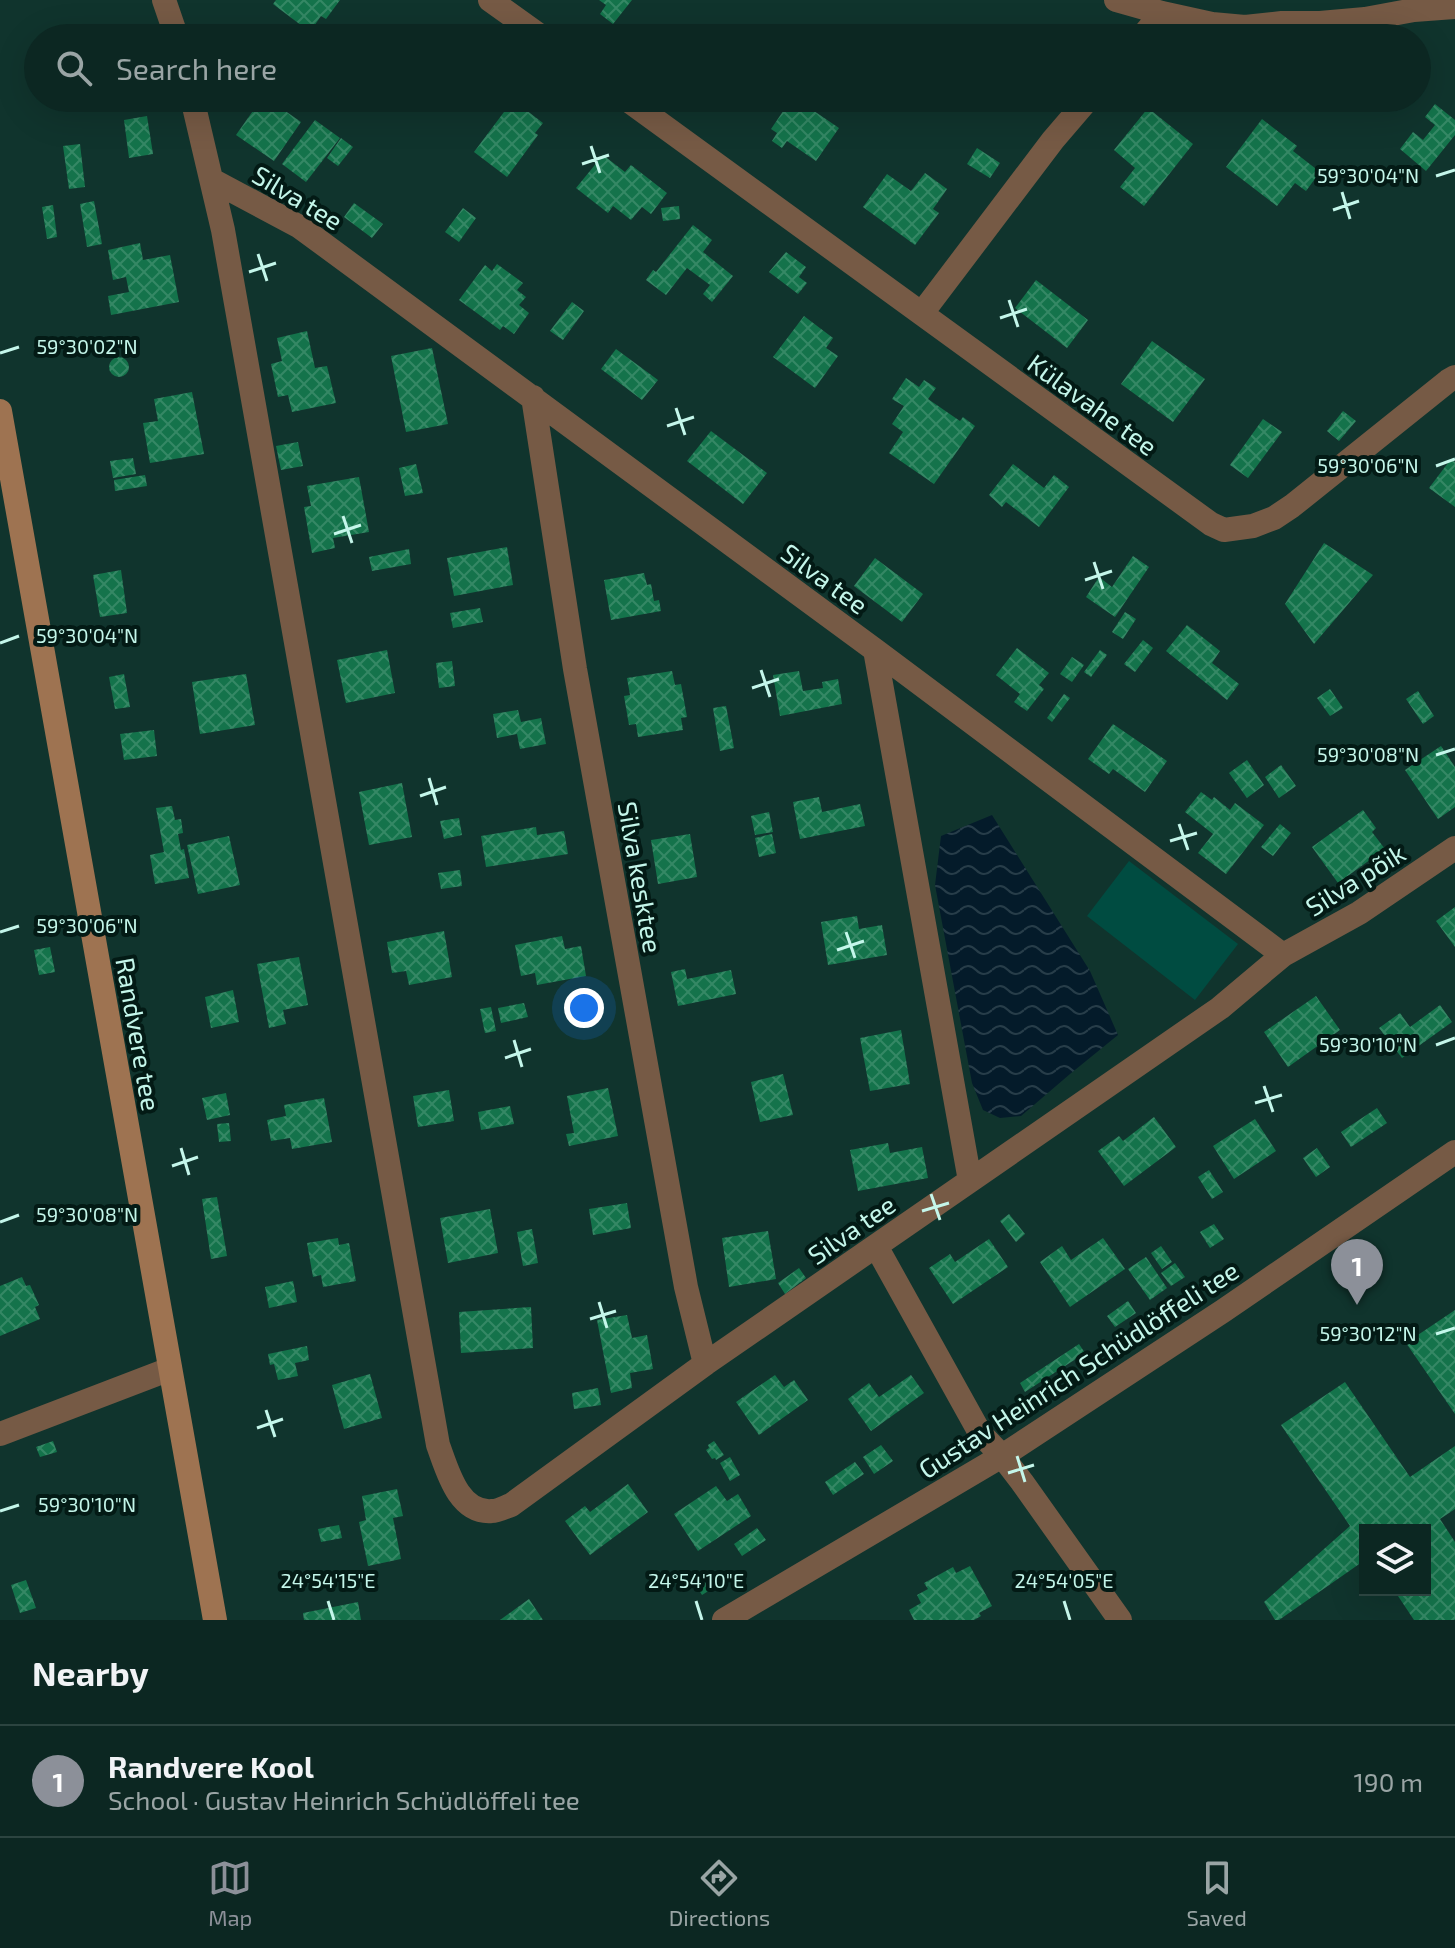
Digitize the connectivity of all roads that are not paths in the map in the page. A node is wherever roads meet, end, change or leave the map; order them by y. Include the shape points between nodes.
1 (164, 0) edge
2 (490, 0) edge
3 (1116, 0) edge
4 (1455, 7) edge
5 (1162, 13) junction
6 (172, 24) edge
7 (523, 24) edge
8 (1153, 24) edge
9 (1212, 24) edge
10 (1273, 24) edge
11 (195, 112) edge
12 (644, 112) edge
13 (1077, 112) edge
14 (212, 180) junction
15 (922, 313) junction
16 (1455, 377) edge
17 (533, 397) junction
18 (0, 411) edge
19 (875, 650) junction
20 (1455, 848) edge
21 (1283, 955) junction
22 (1455, 1152) edge
23 (970, 1181) junction
24 (876, 1246) junction
25 (705, 1364) junction
26 (170, 1369) junction
27 (0, 1434) edge
28 (1002, 1456) junction
29 (215, 1620) edge
30 (724, 1620) edge
31 (1120, 1620) edge

1 - 6 street
2 - 7 street
3 - 5 street
4 - 10 street
5 - 8 street
5 - 9 street
11 - 14 street, Silva tee
12 - 15 street, Külavahe tee
13 - 15 street
14 - 17 street, Silva tee via 300,227
14 - 25 street, Silva tee via 438,1445 453,1486 473,1509 511,1505
15 - 16 street, Külavahe tee via 1224,530 1274,518
17 - 19 street, Silva tee
17 - 25 street, Silva kesktee via 575,669 686,1287
18 - 26 street, Randvere tee
19 - 21 street, Silva tee
19 - 23 street
20 - 21 street, Silva põik via 1359,913
21 - 23 street, Silva tee via 1220,1008
22 - 28 street, Gustav Heinrich Schüdlöffeli tee
23 - 24 street, Silva tee
24 - 25 street, Silva tee
24 - 28 street via 980,1433
26 - 27 street
26 - 29 street, Randvere tee
28 - 30 street, Gustav Heinrich Schüdlöffeli tee
28 - 31 street

